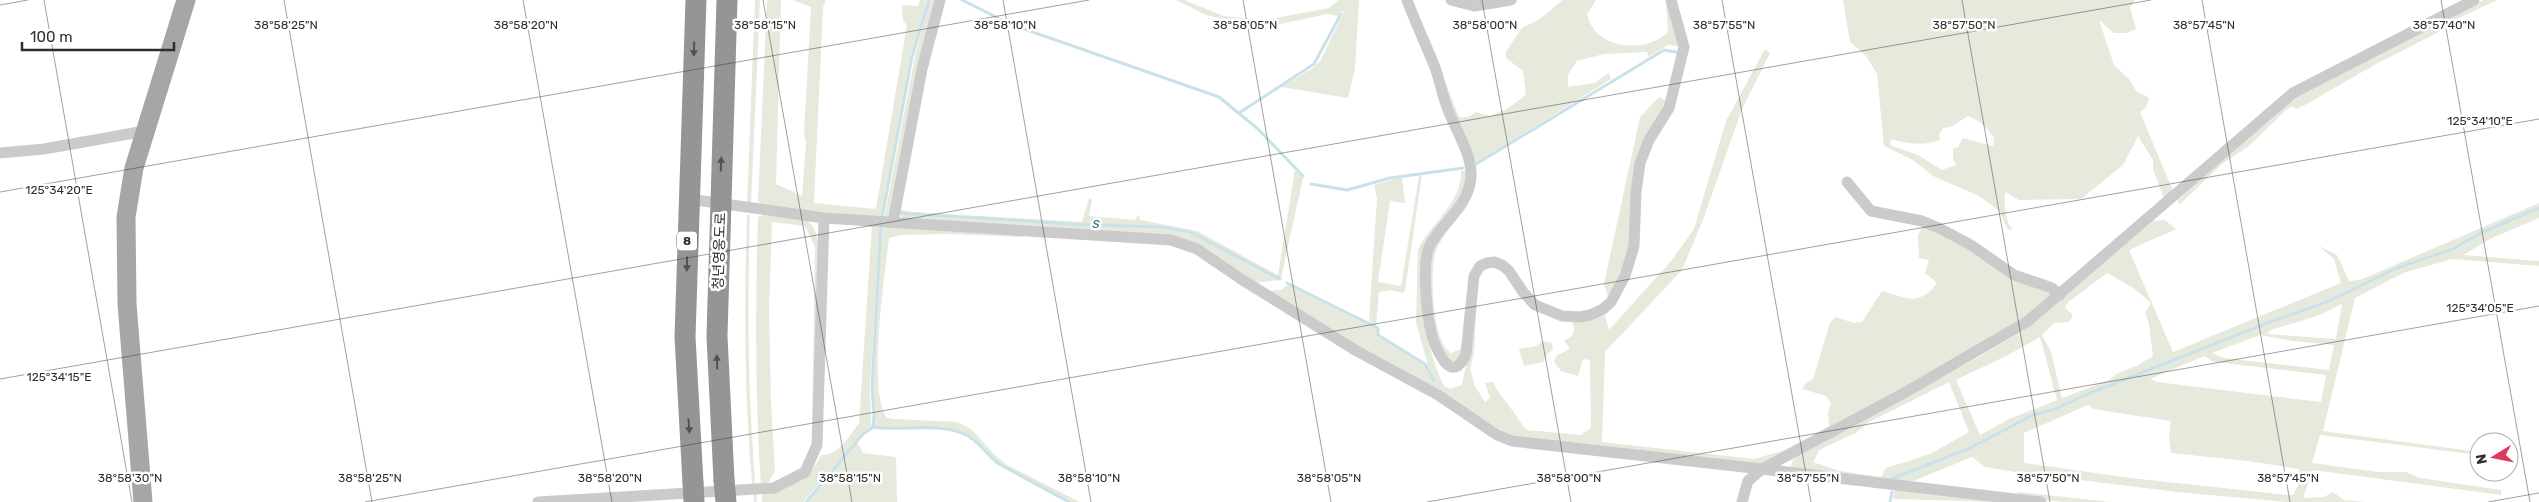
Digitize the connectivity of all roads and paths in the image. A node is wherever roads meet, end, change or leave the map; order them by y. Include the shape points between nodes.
1 (186, 0) edge
2 (696, 0) edge
3 (727, 0) edge
4 (940, 0) edge
5 (1407, 0) edge
6 (1451, 0) edge
7 (1511, 0) edge
8 (1671, 0) edge
9 (2474, 0) edge
10 (145, 131) junction
11 (0, 153) edge
12 (1847, 182) dead end
13 (689, 199) junction
14 (720, 204) junction
15 (824, 218) junction
16 (887, 222) junction
17 (2060, 295) junction
18 (1762, 469) junction
19 (693, 492) edge
20 (143, 502) edge
21 (538, 502) edge
22 (726, 502) edge
23 (1742, 502) edge
24 (2041, 502) edge

1 - 10 main road
2 -> 13 highway, 8
14 -> 3 highway, 청년영웅도로
4 - 16 street
5 - 8 street via 1471,162 1471,179 1465,199 1430,246 1427,256 1428,310 1433,339 1450,367 1462,364 1466,354 1474,276 1480,266 1487,263 1502,265 1530,300 1553,314 1585,316 1611,302 1625,276 1634,246 1640,163 1649,140 1669,108 1684,47
6 - 7 street via 1474,6
9 - 17 street via 2293,93
10 - 11 street via 44,149
10 - 20 main road via 129,193 125,238
12 - 17 street via 1871,211 1922,221 1939,228 1971,245 2014,275 2052,288
13 - 14 street
13 -> 19 highway, 8 via 685,337
14 - 15 street
22 -> 14 highway, 청년영웅도로, bridge via 717,336
15 - 16 street
15 - 21 street via 817,445 805,472 774,488
16 - 18 street via 1154,238 1183,243 1355,350 1438,395 1497,435 1512,441
17 - 18 street via 2000,338
18 - 23 street via 1748,481
18 - 24 street

